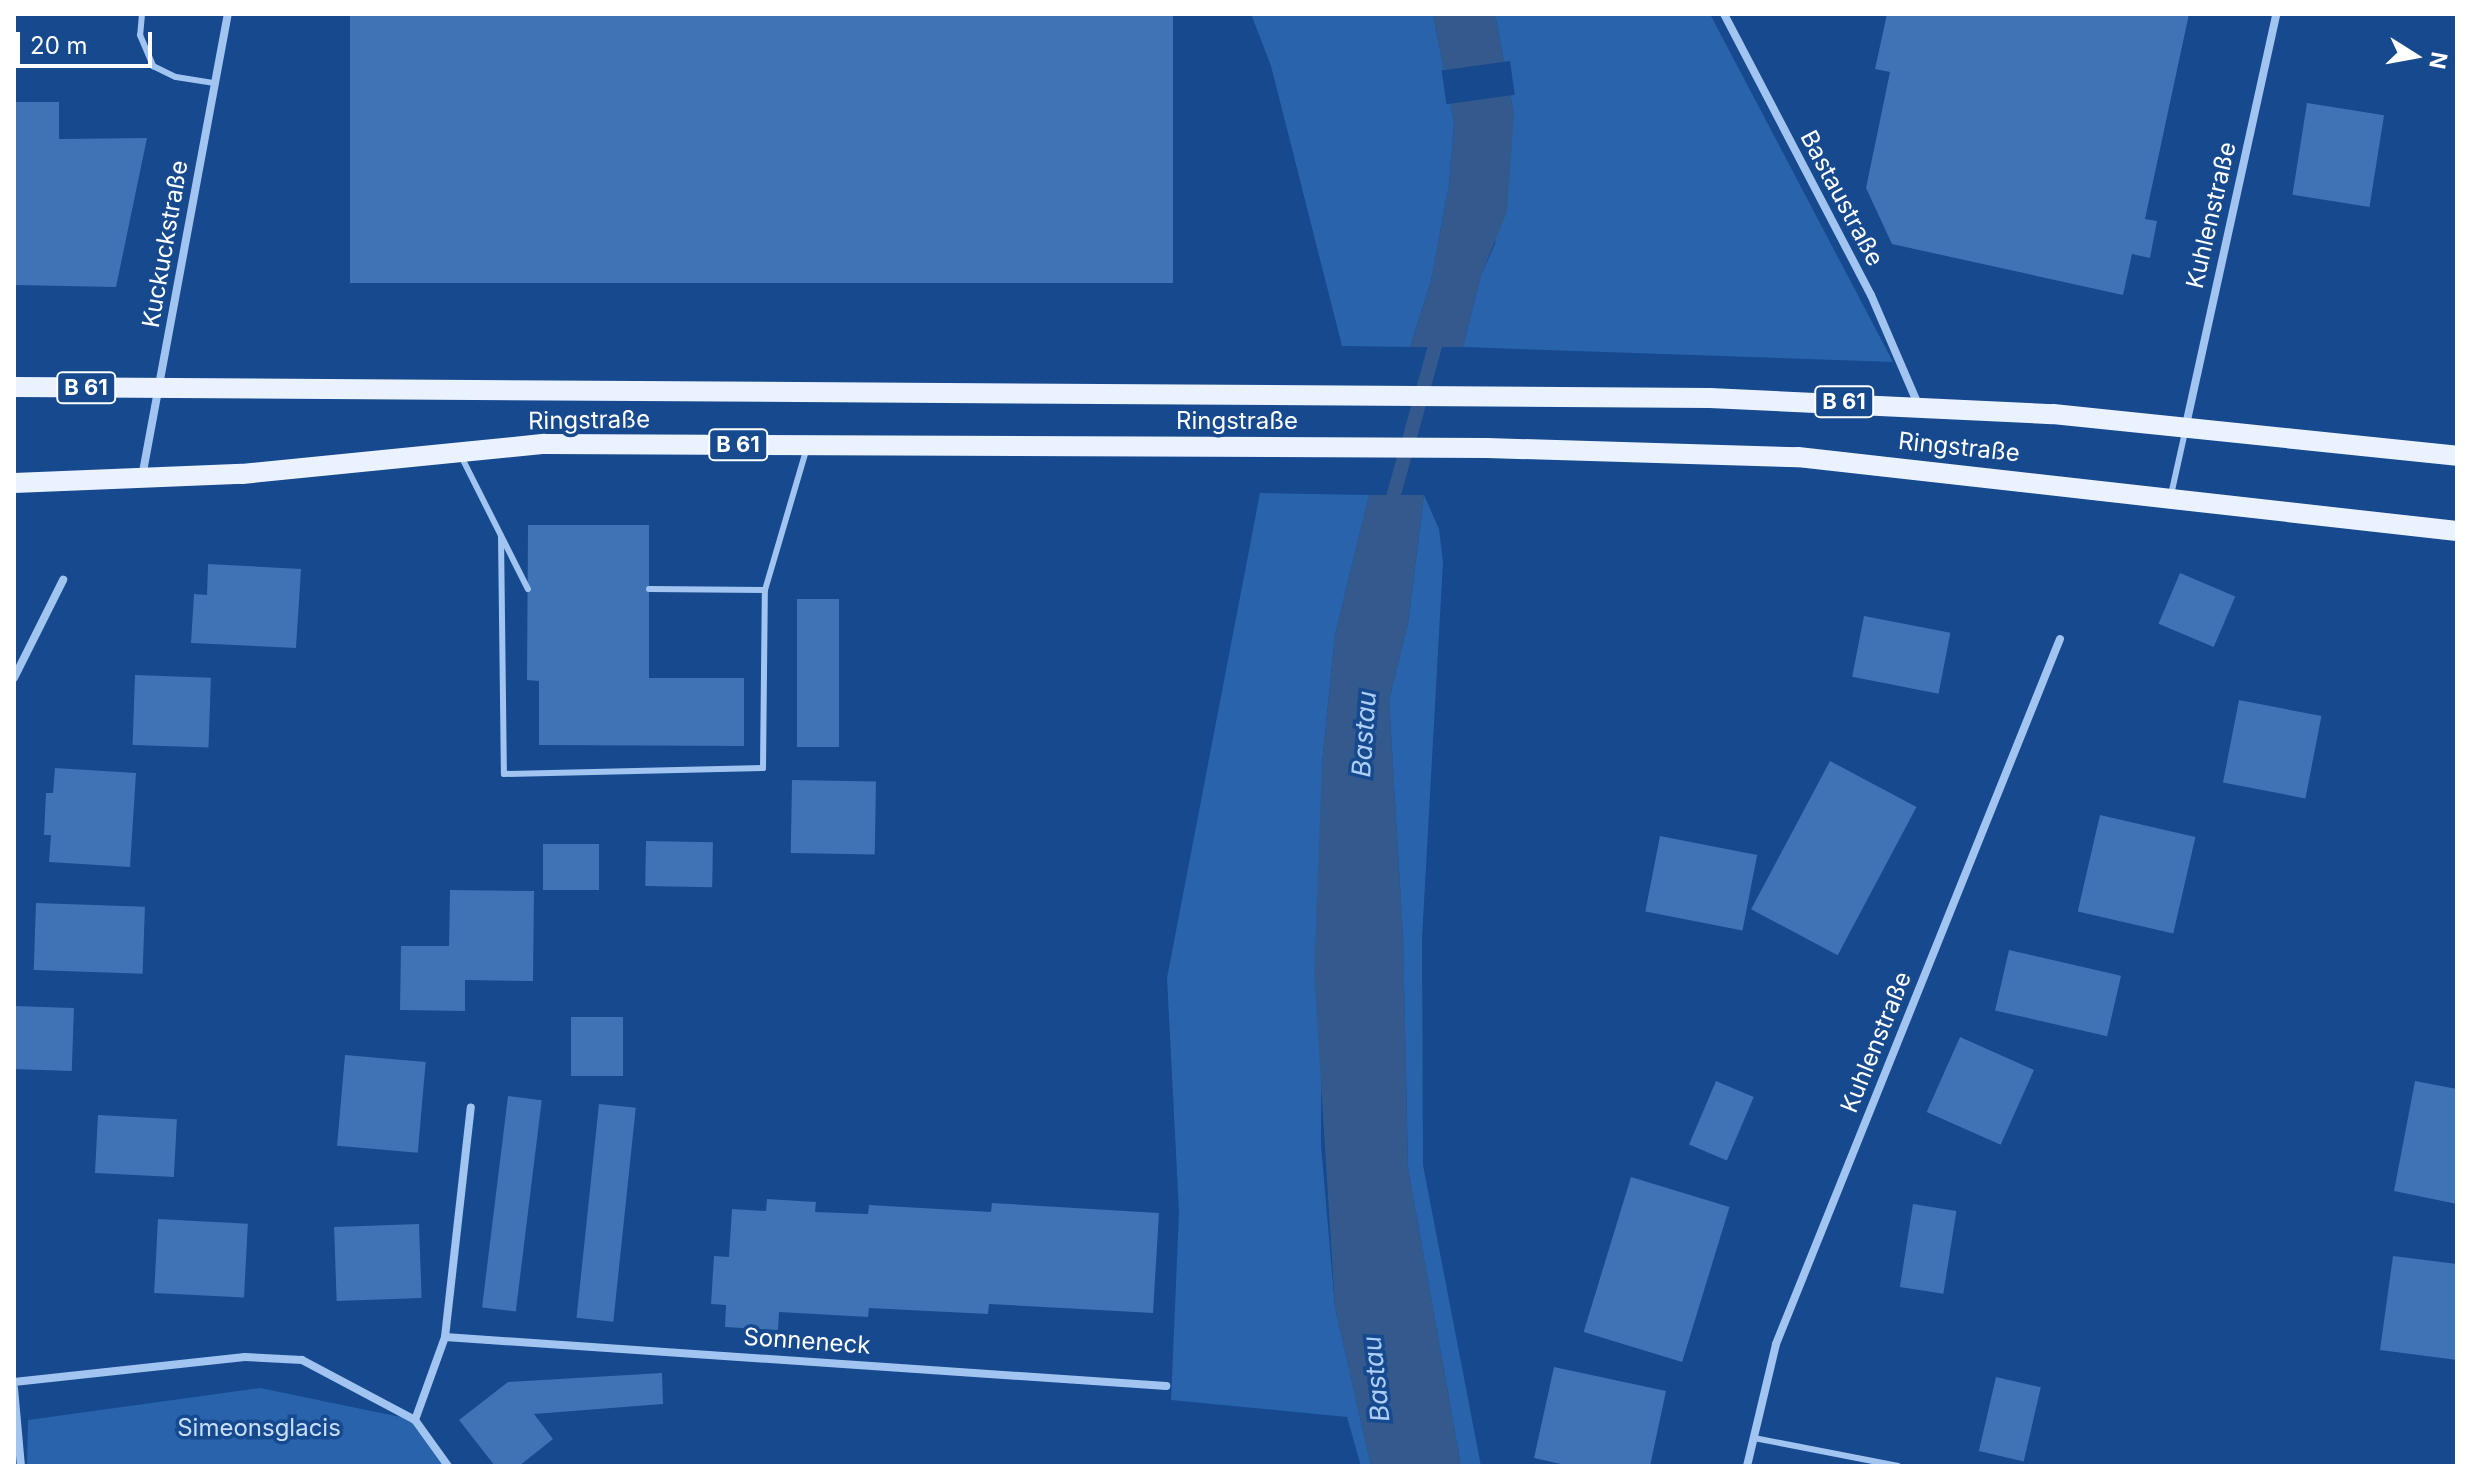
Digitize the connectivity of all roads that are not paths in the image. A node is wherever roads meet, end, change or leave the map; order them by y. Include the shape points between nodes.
1 (142, 14) edge
2 (228, 14) edge
3 (1724, 14) edge
4 (2276, 14) edge
5 (215, 83) junction
6 (14, 387) edge
7 (159, 388) junction
8 (1918, 405) junction
9 (2186, 425) junction
10 (807, 445) junction
11 (457, 450) junction
12 (2457, 456) edge
13 (142, 481) junction
14 (14, 483) edge
15 (2171, 497) junction
16 (2457, 531) edge
17 (501, 536) junction
18 (63, 580) dead end
19 (528, 589) dead end
20 (649, 589) dead end
21 (765, 590) junction
22 (2060, 639) dead end
23 (14, 678) edge
24 (471, 1107) dead end
25 (445, 1337) junction
26 (14, 1385) edge
27 (1166, 1386) dead end
28 (415, 1420) junction
29 (17, 1436) edge
30 (1754, 1438) junction
31 (21, 1466) edge
32 (448, 1466) edge
33 (1747, 1466) edge
34 (1898, 1466) edge

1 - 5 lane via 140,35 153,66 176,77
2 - 5 street, Kuckuckstraße
3 - 8 street, Bastaustraße via 1871,295
4 - 9 street, Kuhlenstraße
5 - 7 street, Kuckuckstraße
6 - 7 main road, Ringstraße / B 61
7 - 8 main road, Ringstraße / B 61 via 1502,394
7 - 13 street, Kuckuckstraße
8 - 9 main road, Ringstraße / B 61
9 - 12 main road, Ringstraße / B 61
9 - 15 lane
10 - 11 main road, Ringstraße / B 61 via 545,444
10 - 15 main road, Ringstraße / B 61 via 1487,448 1798,457
10 - 21 lane
11 - 13 main road, Ringstraße / B 61
11 - 17 lane
13 - 14 main road, Ringstraße / B 61
15 - 16 main road, Ringstraße / B 61
17 - 19 lane
17 - 21 lane via 504,774 763,768
18 - 23 street
20 - 21 lane
22 - 30 street, Kuhlenstraße via 1776,1344
24 - 25 street
25 - 27 street, Sonneneck
25 - 28 street
26 - 28 street via 245,1357 302,1360
26 - 29 street
28 - 32 street
29 - 31 street
30 - 33 street, Kuhlenstraße
30 - 34 lane

